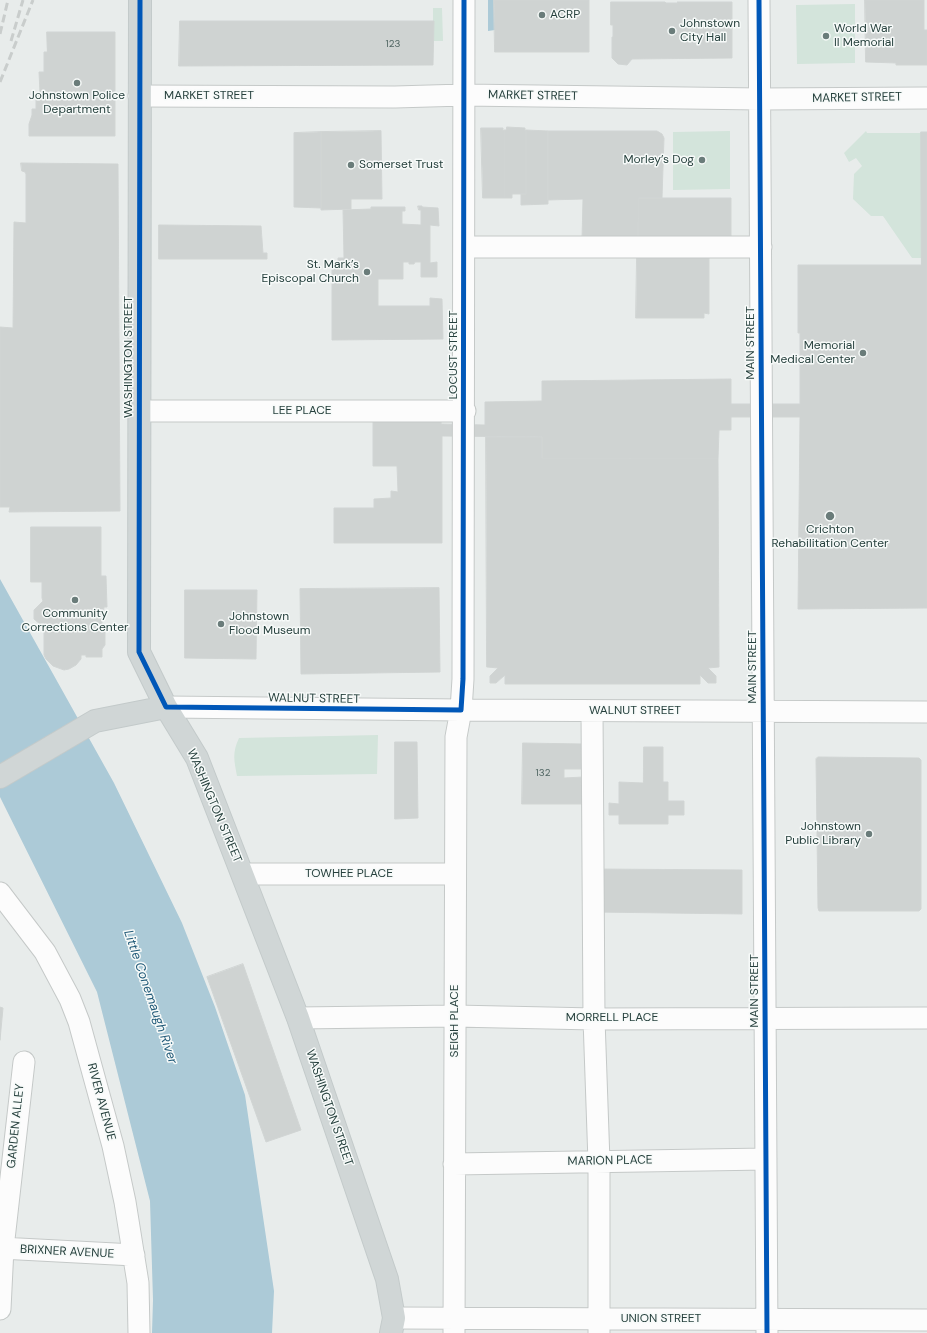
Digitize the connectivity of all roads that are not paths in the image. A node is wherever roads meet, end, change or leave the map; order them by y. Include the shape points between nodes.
1 (140, 0) edge
2 (464, 0) edge
3 (759, 0) edge
4 (464, 95) junction
5 (139, 96) junction
6 (927, 98) edge
7 (760, 100) junction
8 (464, 247) junction
9 (761, 247) junction
10 (139, 411) junction
11 (464, 411) junction
12 (166, 707) junction
13 (461, 710) junction
14 (592, 711) junction
15 (763, 711) junction
16 (927, 712) edge
17 (0, 777) edge
18 (243, 874) junction
19 (455, 874) junction
20 (0, 894) edge
21 (455, 1016) junction
22 (298, 1018) junction
23 (765, 1018) junction
24 (927, 1018) edge
25 (594, 1019) junction
26 (24, 1062) dead end
27 (766, 1159) junction
28 (599, 1162) junction
29 (454, 1164) junction
30 (2, 1248) edge
31 (134, 1255) junction
32 (0, 1309) edge
33 (927, 1320) edge
34 (393, 1326) edge
35 (454, 1326) edge
36 (599, 1326) edge
37 (767, 1326) edge
38 (139, 1333) edge

1 - 5 main road, WASHINGTON STREET
2 - 4 street, LOCUST STREET
3 - 7 street, MAIN STREET
4 - 5 street, MARKET STREET
4 - 7 street, MARKET STREET
4 - 8 street, LOCUST STREET
5 - 10 main road, WASHINGTON STREET
6 - 7 street, MARKET STREET
7 - 9 street, MAIN STREET
8 - 9 street
8 - 11 street, LOCUST STREET
9 - 15 street, MAIN STREET
10 - 11 street, LEE PLACE
10 - 12 main road, WASHINGTON STREET via 139,652
11 - 13 street, LOCUST STREET via 464,679
12 - 13 street, WALNUT STREET
12 - 17 main road, WALNUT STREET via 95,720
12 - 18 main road, WASHINGTON STREET via 197,758
13 - 14 street, WALNUT STREET
13 - 19 street, SEIGH PLACE via 456,737
14 - 15 street, WALNUT STREET
14 - 25 street
15 - 16 street, WALNUT STREET
15 - 23 street, MAIN STREET
18 - 19 street, TOWHEE PLACE
18 - 22 main road, WASHINGTON STREET
19 - 21 street, SEIGH PLACE
20 - 31 street, RIVER AVENUE via 45,952 79,1022 119,1171
21 - 22 street, MORRELL PLACE
21 - 25 street, MORRELL PLACE
21 - 29 street, SEIGH PLACE
22 - 34 main road, WASHINGTON STREET via 387,1279
23 - 24 street, MORRELL PLACE
23 - 25 street, MORRELL PLACE
23 - 27 street, MAIN STREET
25 - 28 street
26 - 30 street, GARDEN ALLEY
27 - 28 street, MARION PLACE
27 - 37 street, MAIN STREET
28 - 29 street, MARION PLACE
28 - 36 street
29 - 35 street, SEIGH PLACE
30 - 31 street, BRIXNER AVENUE
30 - 32 street, GARDEN ALLEY
31 - 38 street, RIVER AVENUE via 138,1283
33 - 37 street, UNION STREET
34 - 35 street, UNION STREET
35 - 36 street, UNION STREET
36 - 37 street, UNION STREET

